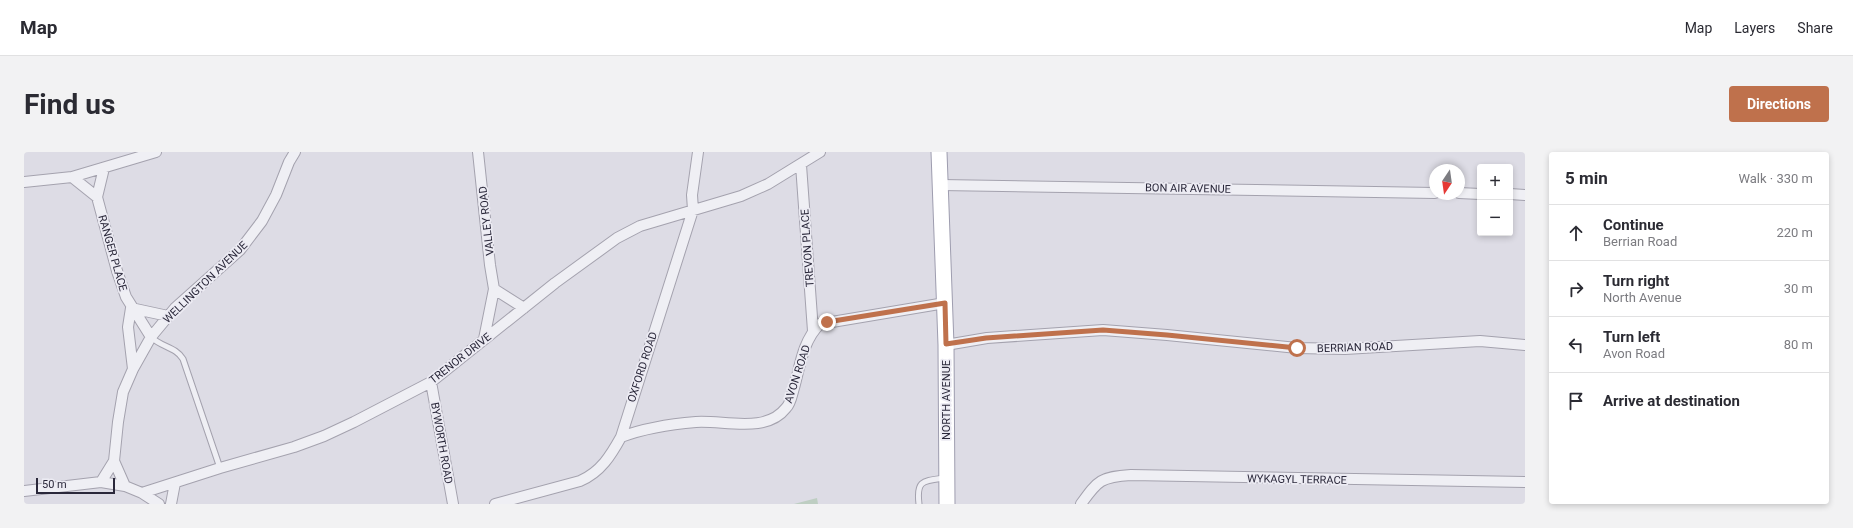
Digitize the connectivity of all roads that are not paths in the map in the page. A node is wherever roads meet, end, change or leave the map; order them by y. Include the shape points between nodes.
1 (156, 152) edge
2 (295, 152) edge
3 (478, 152) edge
4 (698, 152) edge
5 (820, 152) edge
6 (939, 152) edge
7 (800, 165) junction
8 (104, 168) junction
9 (72, 177) junction
10 (26, 185) edge
11 (941, 185) junction
12 (1429, 193) edge
13 (1465, 193) edge
14 (1477, 194) edge
15 (1513, 194) edge
16 (1525, 195) edge
17 (97, 197) junction
18 (692, 210) junction
19 (494, 289) junction
20 (945, 303) junction
21 (131, 308) junction
22 (524, 308) junction
23 (168, 316) junction
24 (813, 331) junction
25 (151, 337) junction
26 (484, 339) junction
27 (946, 344) junction
28 (1525, 345) edge
29 (133, 369) junction
30 (431, 382) junction
31 (622, 436) junction
32 (114, 461) junction
33 (220, 468) junction
34 (946, 478) junction
35 (101, 482) junction
36 (1525, 482) edge
37 (175, 483) junction
38 (125, 486) junction
39 (24, 491) edge
40 (142, 493) junction
41 (159, 504) edge
42 (171, 504) edge
43 (453, 504) edge
44 (495, 504) edge
45 (919, 504) edge
46 (947, 504) edge
47 (1080, 504) edge

1 - 8 street
2 - 23 street, WELLINGTON AVENUE via 262,221 240,250
3 - 19 street, VALLEY ROAD
4 - 18 street, OXFORD ROAD
5 - 7 street, TRENOR DRIVE
6 - 11 main road, NORTH AVENUE
7 - 18 street, TRENOR DRIVE via 741,196
7 - 24 street, TREVON PLACE
8 - 9 street
8 - 17 street, RANGER PLACE
9 - 10 street
9 - 17 street
11 - 12 street, BON AIR AVENUE
11 - 20 main road, NORTH AVENUE
13 - 14 street
15 - 16 street
17 - 21 street, RANGER PLACE via 117,271
18 - 22 street, TRENOR DRIVE via 640,226 617,238
18 - 31 street, OXFORD ROAD
19 - 22 street
19 - 26 street, VALLEY ROAD
20 - 24 street, AVON ROAD via 827,322 820,324
20 - 27 main road, NORTH AVENUE
21 - 23 street
21 - 25 street, RANGER PLACE
21 - 29 street, RANGER PLACE via 128,326
22 - 26 street, TRENOR DRIVE
23 - 25 street, WELLINGTON AVENUE
24 - 31 street, AVON ROAD via 804,349 792,396 786,408 769,420 754,424 699,422 639,430
25 - 29 street, WELLINGTON AVENUE
25 - 33 lane via 177,352 183,359
26 - 30 street, TRENOR DRIVE
27 - 28 street, BERRIAN ROAD via 986,338 1103,330 1297,348 1345,349 1480,341
27 - 34 main road, NORTH AVENUE
29 - 32 street, WELLINGTON AVENUE via 120,405
30 - 33 street, TRENOR DRIVE via 324,436
30 - 43 street, BYWORTH ROAD
31 - 44 street, OXFORD ROAD via 607,461 590,477
32 - 35 street, WELLINGTON AVENUE
32 - 38 street, WELLINGTON AVENUE
33 - 37 street, TRENOR DRIVE
34 - 45 lane via 927,480 918,486
34 - 46 main road, NORTH AVENUE
35 - 38 street
35 - 39 street
36 - 47 street, WYKAGYL TERRACE via 1132,475 1103,479 1094,485
37 - 40 street, TRENOR DRIVE
37 - 42 street
38 - 40 street
40 - 41 street

